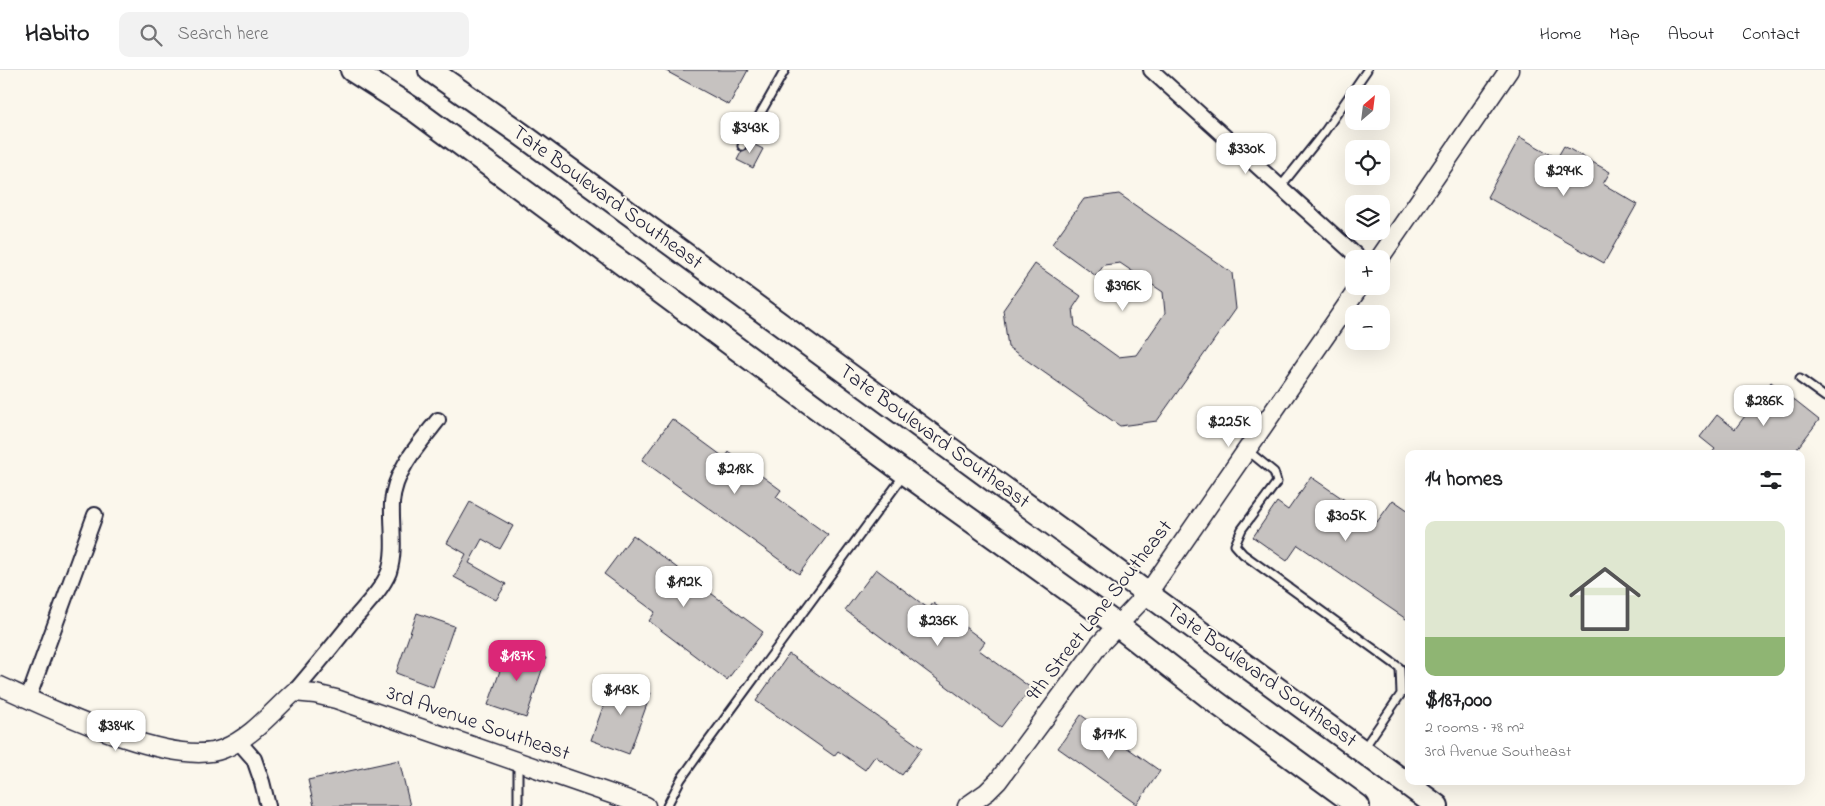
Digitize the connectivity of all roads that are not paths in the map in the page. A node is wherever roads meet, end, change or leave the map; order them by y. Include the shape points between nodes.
1 (352, 70) edge
2 (430, 70) edge
3 (785, 70) edge
4 (1151, 70) edge
5 (1367, 70) edge
6 (1509, 70) edge
7 (742, 146) dead end
8 (1281, 186) junction
9 (1350, 250) edge
10 (1386, 250) edge
11 (1354, 295) edge
12 (1800, 379) dead end
13 (1825, 398) edge
14 (438, 420) dead end
15 (1247, 450) junction
16 (905, 473) junction
17 (95, 515) dead end
18 (1148, 593) junction
19 (1118, 625) junction
20 (0, 686) edge
21 (294, 692) junction
22 (28, 699) junction
23 (238, 742) junction
24 (1362, 750) junction
25 (518, 762) junction
26 (1405, 782) edge
27 (1409, 785) edge
28 (1349, 803) edge
29 (268, 806) edge
30 (518, 806) edge
31 (646, 806) edge
32 (667, 806) edge
33 (967, 806) edge
34 (1437, 806) edge

1 - 16 main road, Tate Boulevard Southeast via 416,112
2 - 18 main road, Tate Boulevard Southeast
3 - 7 lane
4 - 8 street
5 - 8 lane via 1325,131
6 - 10 street
8 - 9 street
11 - 15 street, 9th Street Lane Southeast
12 - 13 lane
14 - 21 street via 416,447 396,487 392,501 391,562 383,584
15 - 18 street, 9th Street Lane Southeast
15 - 24 lane via 1274,472 1277,482 1242,529 1235,545 1400,668 1400,694
16 - 19 main road, Tate Boulevard Southeast
16 - 32 lane via 681,779
17 - 22 street
18 - 19 street, 9th Street Lane Southeast
18 - 24 main road, Tate Boulevard Southeast
19 - 28 main road, Tate Boulevard Southeast
19 - 33 street, 9th Street Lane Southeast via 1079,671 998,781
20 - 22 street
21 - 23 street
21 - 25 street, 3rd Avenue Southeast via 336,699
22 - 23 street via 103,730 156,747 202,754
23 - 29 street via 254,759
24 - 26 main road, Tate Boulevard Southeast
25 - 30 lane
25 - 31 street, 3rd Avenue Southeast
27 - 34 main road, Tate Boulevard Southeast

